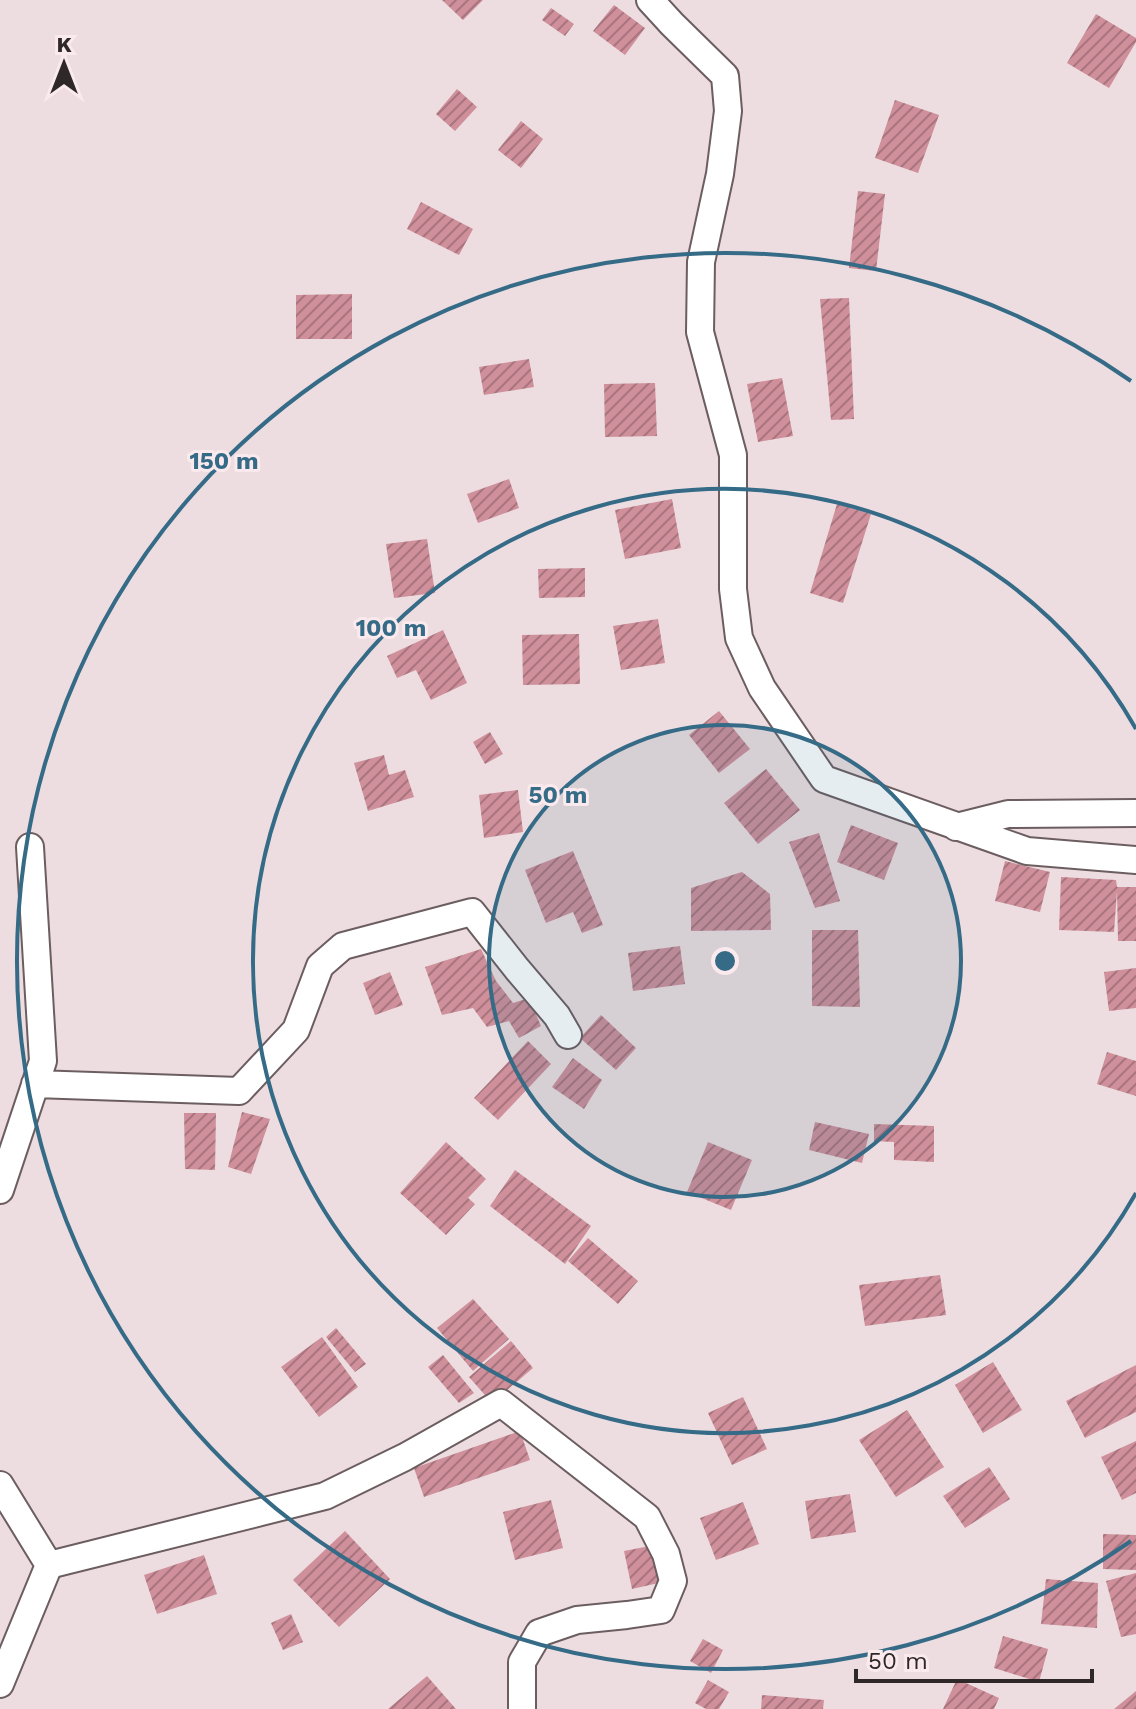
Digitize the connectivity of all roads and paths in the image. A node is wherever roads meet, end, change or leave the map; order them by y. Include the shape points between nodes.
1 (650, 0) edge
2 (1136, 813) edge
3 (956, 827) junction
4 (30, 847) dead end
5 (1136, 860) edge
6 (568, 1035) dead end
7 (35, 1084) junction
8 (0, 1190) edge
9 (0, 1485) edge
10 (49, 1565) junction
11 (0, 1684) edge
12 (522, 1709) edge

1 - 3 street via 725,76 728,111 701,262 700,332 733,455 733,589 739,638 762,688 824,779
2 - 3 street via 1008,814
3 - 5 street via 1027,851
4 - 7 street via 43,1061
6 - 7 street via 472,912 343,946 320,966 296,1030 239,1091
7 - 8 street
9 - 10 street
10 - 11 street
10 - 12 street via 325,1496 501,1403 647,1517 673,1581 661,1610 577,1620 539,1633 522,1662

